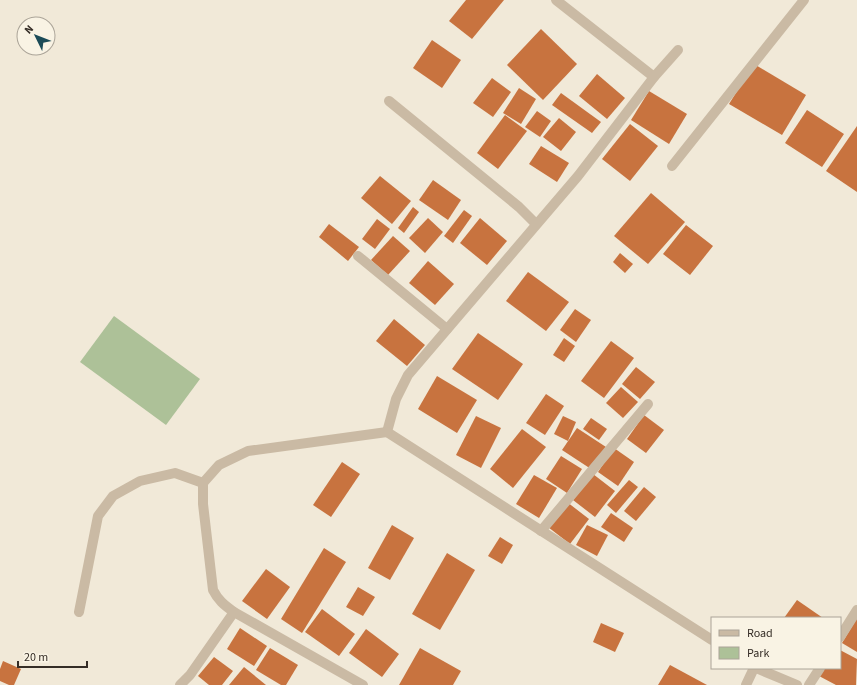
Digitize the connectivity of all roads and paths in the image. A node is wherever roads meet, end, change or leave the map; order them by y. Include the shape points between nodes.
1 (556, 0) edge
2 (804, 0) edge
3 (678, 50) dead end
4 (654, 77) junction
5 (389, 102) dead end
6 (672, 166) dead end
7 (536, 224) junction
8 (358, 256) dead end
9 (447, 329) junction
10 (648, 404) dead end
11 (387, 432) junction
12 (203, 483) junction
13 (541, 531) junction
14 (857, 610) edge
15 (80, 612) dead end
16 (234, 612) junction
17 (841, 635) edge
18 (711, 639) edge
19 (754, 669) edge
20 (757, 669) edge
21 (819, 669) edge
22 (180, 685) edge
23 (363, 685) edge
24 (746, 685) edge
25 (797, 685) edge
26 (809, 685) edge

1 - 4 street
2 - 6 street
3 - 4 street
4 - 7 street via 578,176
5 - 7 street via 519,207
7 - 9 street
8 - 9 street
9 - 11 street via 408,376 396,399
10 - 13 street
11 - 12 street via 248,451 220,465
11 - 13 street
12 - 15 street via 175,473 140,481 113,496 98,516
12 - 16 street via 213,590 222,604
13 - 18 street
14 - 17 street
16 - 22 street via 190,675
16 - 23 street
19 - 24 street
20 - 25 street
21 - 26 street

